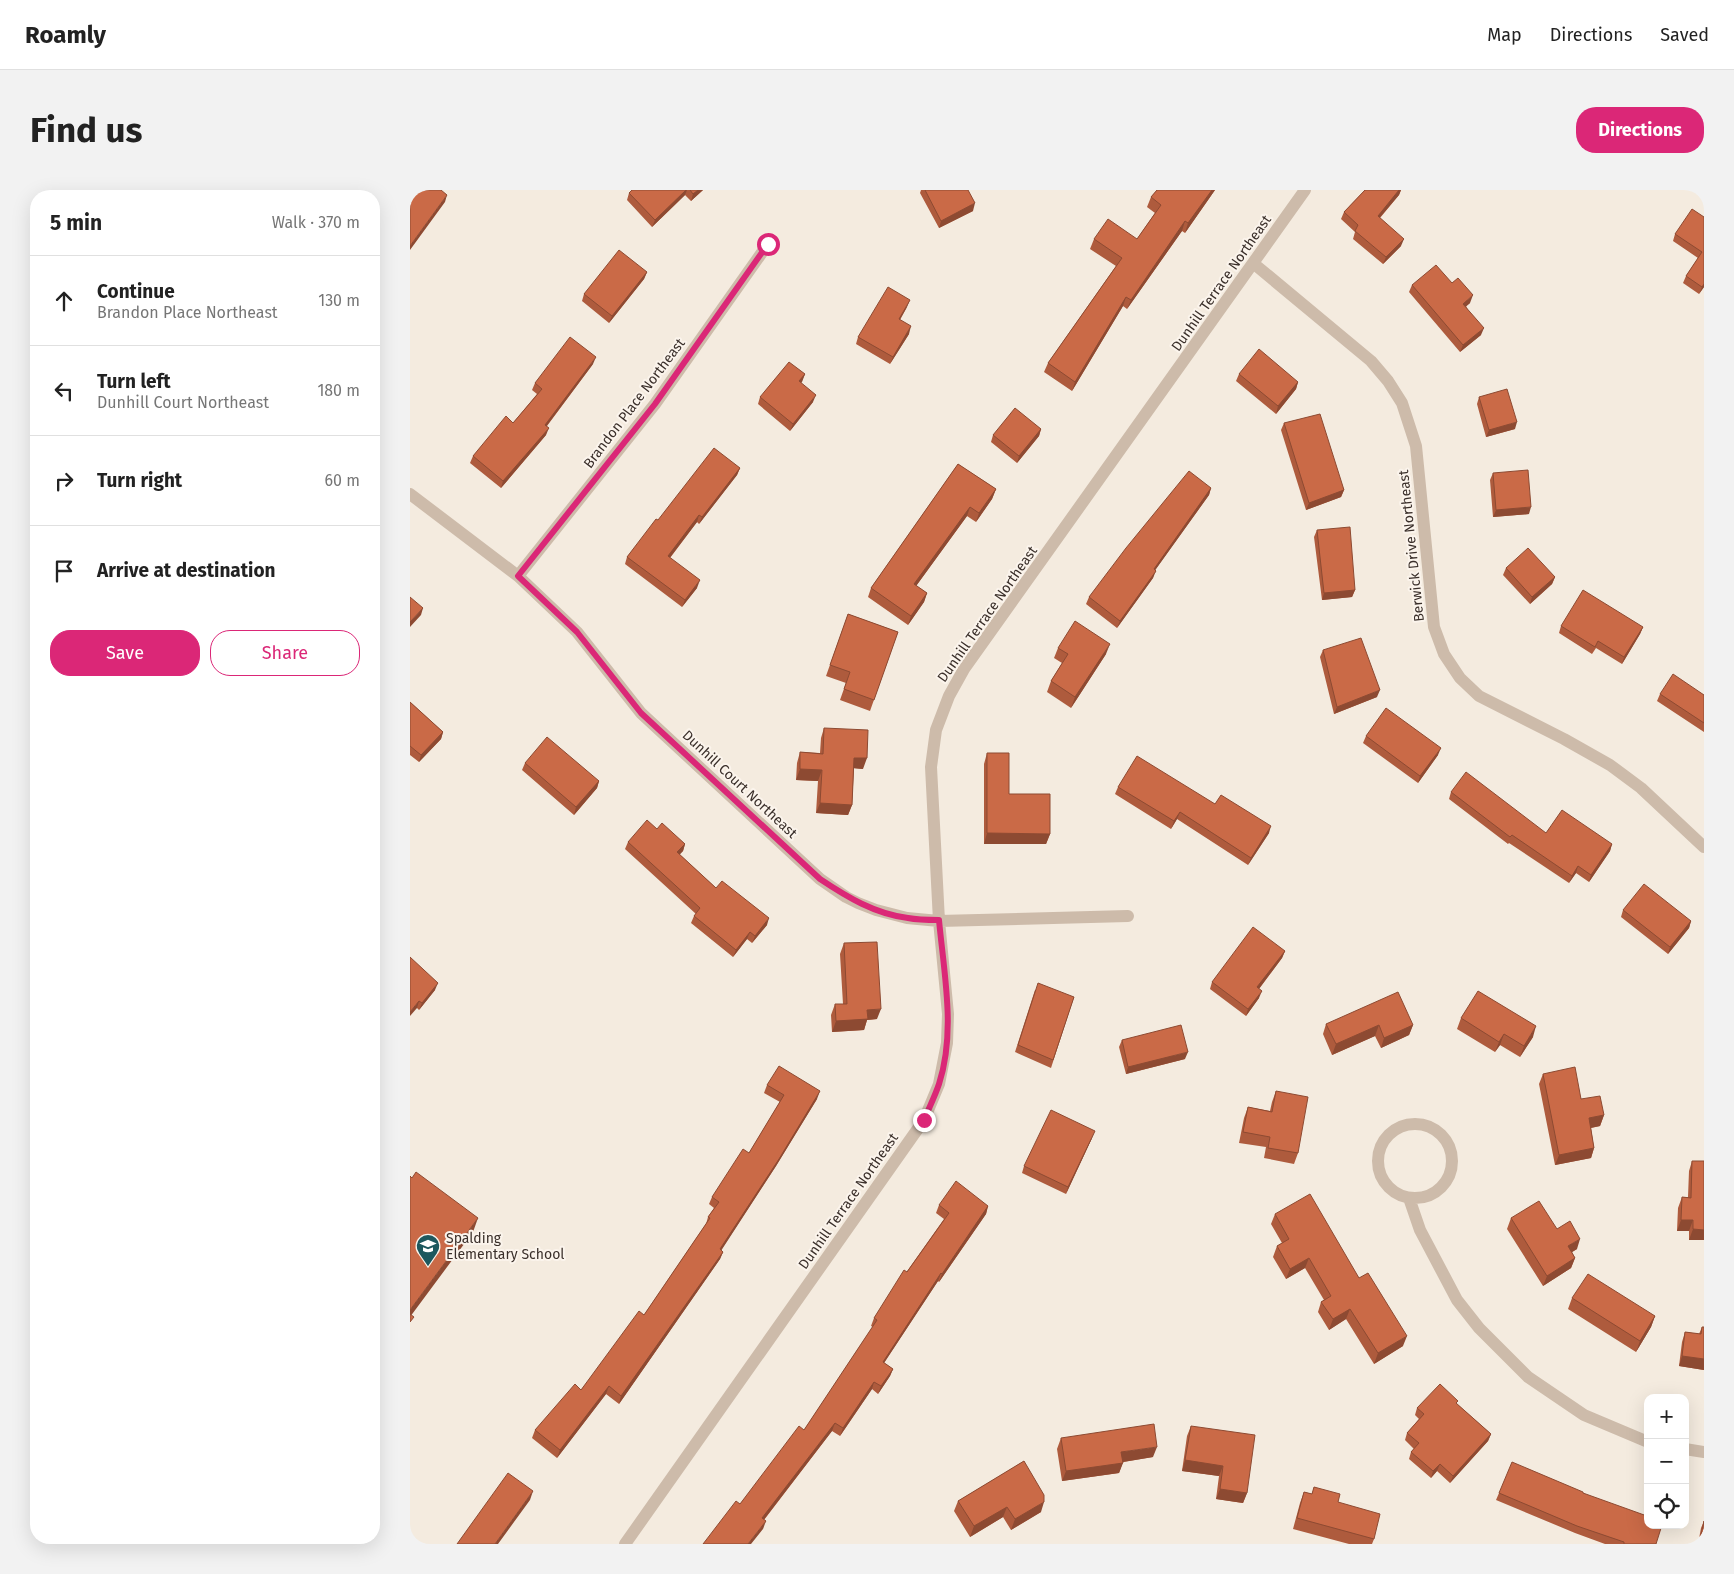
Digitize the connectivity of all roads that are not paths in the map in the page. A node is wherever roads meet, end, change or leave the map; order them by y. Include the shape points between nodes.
1 (1305, 190) edge
2 (768, 244) dead end
3 (1253, 263) junction
4 (410, 494) edge
5 (518, 576) junction
6 (1704, 847) edge
7 (1128, 916) dead end
8 (939, 920) junction
9 (1408, 1198) junction
10 (1644, 1440) edge
11 (1689, 1450) edge
12 (1704, 1452) edge
13 (625, 1544) edge

1 - 3 street, Dunhill Terrace Northeast
2 - 5 street, Brandon Place Northeast via 655,404
3 - 6 street, Berwick Drive Northeast via 1371,361 1402,403 1416,446 1434,627 1444,654 1460,678 1479,696 1610,765 1641,788
3 - 8 street, Dunhill Terrace Northeast via 970,661 949,696 936,730 930,767
4 - 5 street, Dunhill Court Northeast
5 - 8 street, Dunhill Court Northeast via 577,632 641,713 820,879 846,897 876,910 907,918
7 - 8 street, Dunhill Court Northeast
8 - 13 street, Dunhill Terrace Northeast via 948,1014 947,1043 939,1084 924,1120
9 - 9 street via 1433,1194 1449,1176 1451,1151 1445,1140 1425,1125 1401,1126 1390,1133 1378,1152 1379,1174 1386,1185 1396,1194
9 - 10 street via 1420,1230 1457,1300 1479,1328 1528,1377 1584,1415
11 - 12 street

